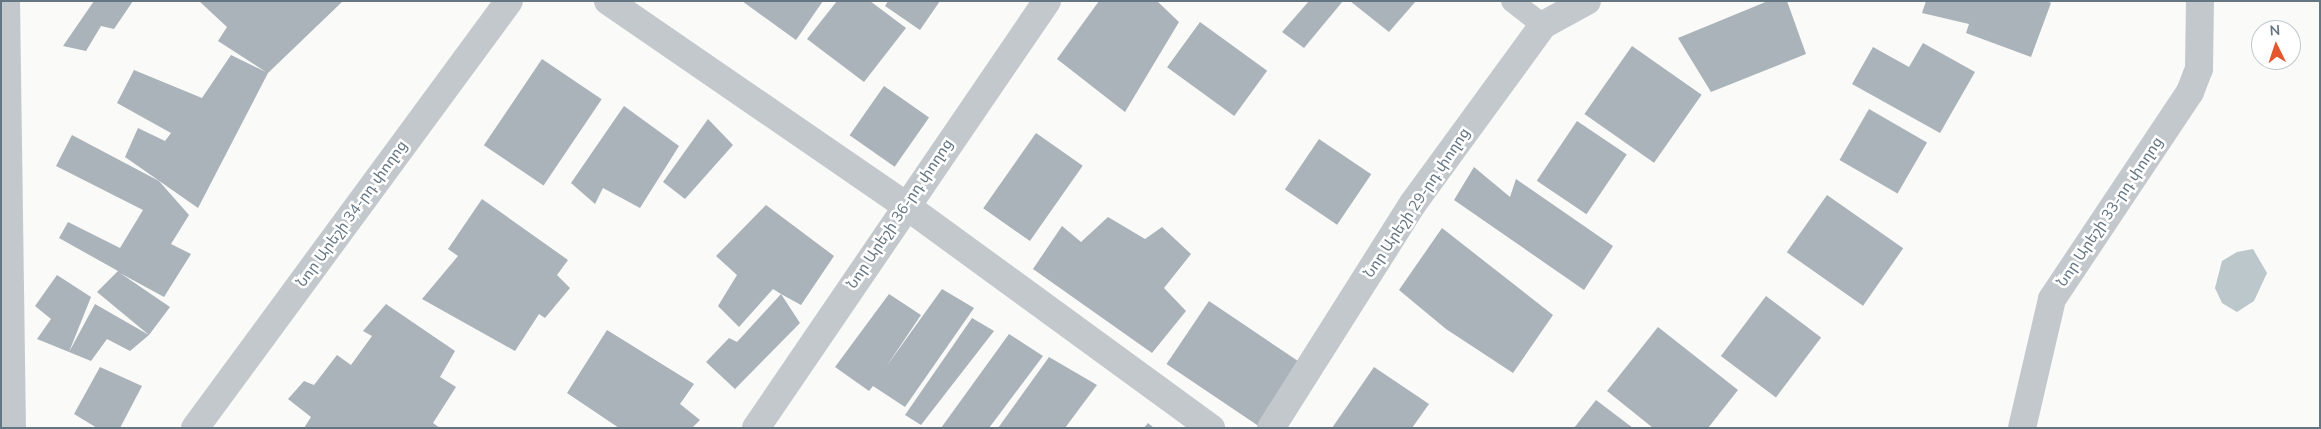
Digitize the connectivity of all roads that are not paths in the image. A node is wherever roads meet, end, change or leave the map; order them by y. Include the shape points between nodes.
1 (6, 1) edge
2 (509, 1) edge
3 (608, 1) edge
4 (1047, 1) edge
5 (1512, 1) edge
6 (1587, 1) edge
7 (2200, 1) edge
8 (1543, 25) junction
9 (905, 205) junction
10 (12, 428) edge
11 (195, 428) edge
12 (756, 428) edge
13 (1211, 428) edge
14 (1271, 428) edge
15 (2022, 428) edge

1 - 10 street
2 - 11 street, Նոր Արեշի 34-րդ փողոց
3 - 9 street
4 - 9 street, Նոր Արեշի 36-րդ փողոց
5 - 8 lane
6 - 8 street, Նոր Արեշի 29-րդ փողոց
7 - 15 street, Նոր Արեշի 33-րդ փողոց via 2199,69 2190,92 2052,299
8 - 14 street, Նոր Արեշի 29-րդ փողոց via 1414,202
9 - 12 street, Նոր Արեշի 36-րդ փողոց
9 - 13 street

